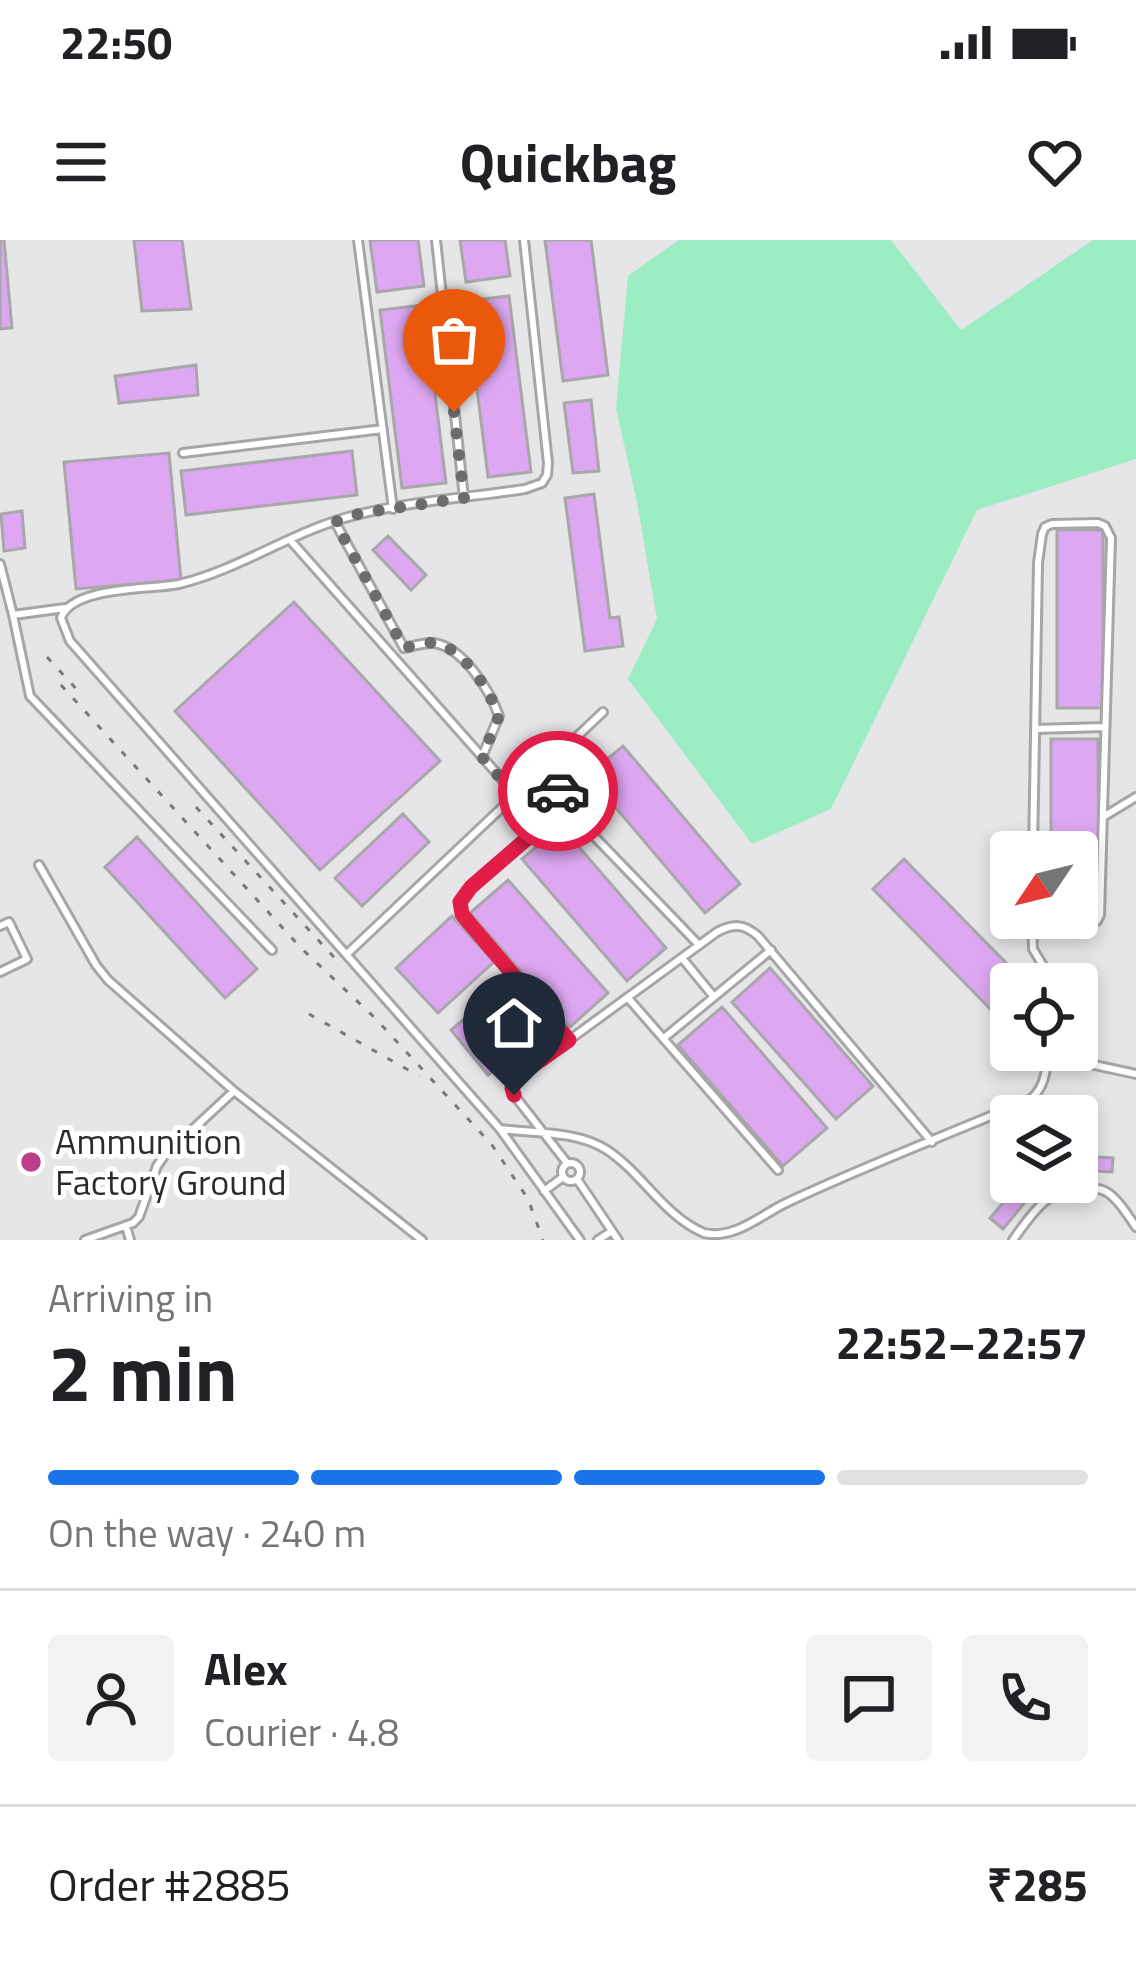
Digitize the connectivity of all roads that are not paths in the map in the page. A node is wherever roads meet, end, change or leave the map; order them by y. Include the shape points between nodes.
1 (358, 240) edge
2 (436, 240) edge
3 (524, 240) edge
4 (383, 429) junction
5 (183, 453) dead end
6 (464, 498) junction
7 (393, 508) junction
8 (335, 522) junction
9 (291, 541) junction
10 (0, 564) edge
11 (65, 608) junction
12 (14, 615) junction
13 (603, 712) dead end
14 (1105, 727) junction
15 (1035, 729) junction
16 (482, 757) junction
17 (542, 769) junction
18 (514, 794) junction
19 (1136, 797) edge
20 (567, 804) junction
21 (1102, 817) junction
22 (1033, 831) edge
23 (39, 865) dead end
24 (1098, 919) edge
25 (0, 926) edge
26 (699, 945) junction
27 (272, 950) dead end
28 (771, 950) junction
29 (347, 954) junction
30 (682, 958) junction
31 (0, 972) edge
32 (714, 997) junction
33 (628, 998) junction
34 (664, 1039) junction
35 (569, 1040) junction
36 (1098, 1064) edge
37 (1045, 1071) edge
38 (1136, 1074) edge
39 (234, 1091) junction
40 (500, 1130) junction
41 (542, 1133) junction
42 (932, 1142) junction
43 (567, 1163) junction
44 (778, 1170) dead end
45 (563, 1177) junction
46 (577, 1179) junction
47 (544, 1191) junction
48 (126, 1226) junction
49 (1136, 1227) edge
50 (612, 1232) junction
51 (85, 1240) edge
52 (130, 1240) edge
53 (422, 1240) edge
54 (580, 1240) edge
55 (598, 1240) edge
56 (618, 1240) edge
57 (1013, 1240) edge

1 - 4 lane
2 - 6 lane
3 - 6 lane via 547,475 536,487
4 - 5 lane
4 - 7 lane
6 - 7 lane
7 - 8 lane
8 - 9 lane
8 - 16 lane via 404,648 442,645 492,697 499,716
9 - 11 lane via 183,583 101,593
9 - 16 lane
10 - 12 lane
11 - 12 lane
11 - 29 lane via 70,640
12 - 27 lane via 30,696
13 - 17 lane
14 - 15 lane
14 - 15 lane via 1111,538 1098,523 1060,523 1042,534 1038,563
14 - 21 lane
15 - 22 lane
16 - 18 lane
17 - 18 lane
17 - 20 lane
18 - 29 lane
19 - 21 lane
20 - 26 lane
20 - 35 lane via 460,902
21 - 24 lane
23 - 39 lane via 101,972
25 - 31 lane via 9,922 27,959
26 - 28 lane via 737,925
26 - 30 lane
28 - 32 lane
28 - 42 lane
29 - 40 lane
30 - 32 lane
30 - 33 lane
32 - 34 lane
33 - 34 lane
33 - 35 lane
34 - 44 lane
35 - 41 lane via 513,1082
36 - 38 lane
37 - 42 lane via 1031,1099
39 - 48 lane via 164,1156 139,1217
39 - 53 lane
40 - 41 lane
40 - 47 lane
41 - 42 lane via 605,1148 688,1226 710,1236 730,1235
41 - 43 lane
43 - 45 lane
43 - 46 lane via 580,1168
45 - 46 lane
45 - 47 lane
46 - 50 lane
47 - 54 lane
48 - 51 lane
48 - 52 lane
49 - 57 lane via 1107,1192 1069,1187 1043,1203
50 - 55 lane
50 - 56 lane

